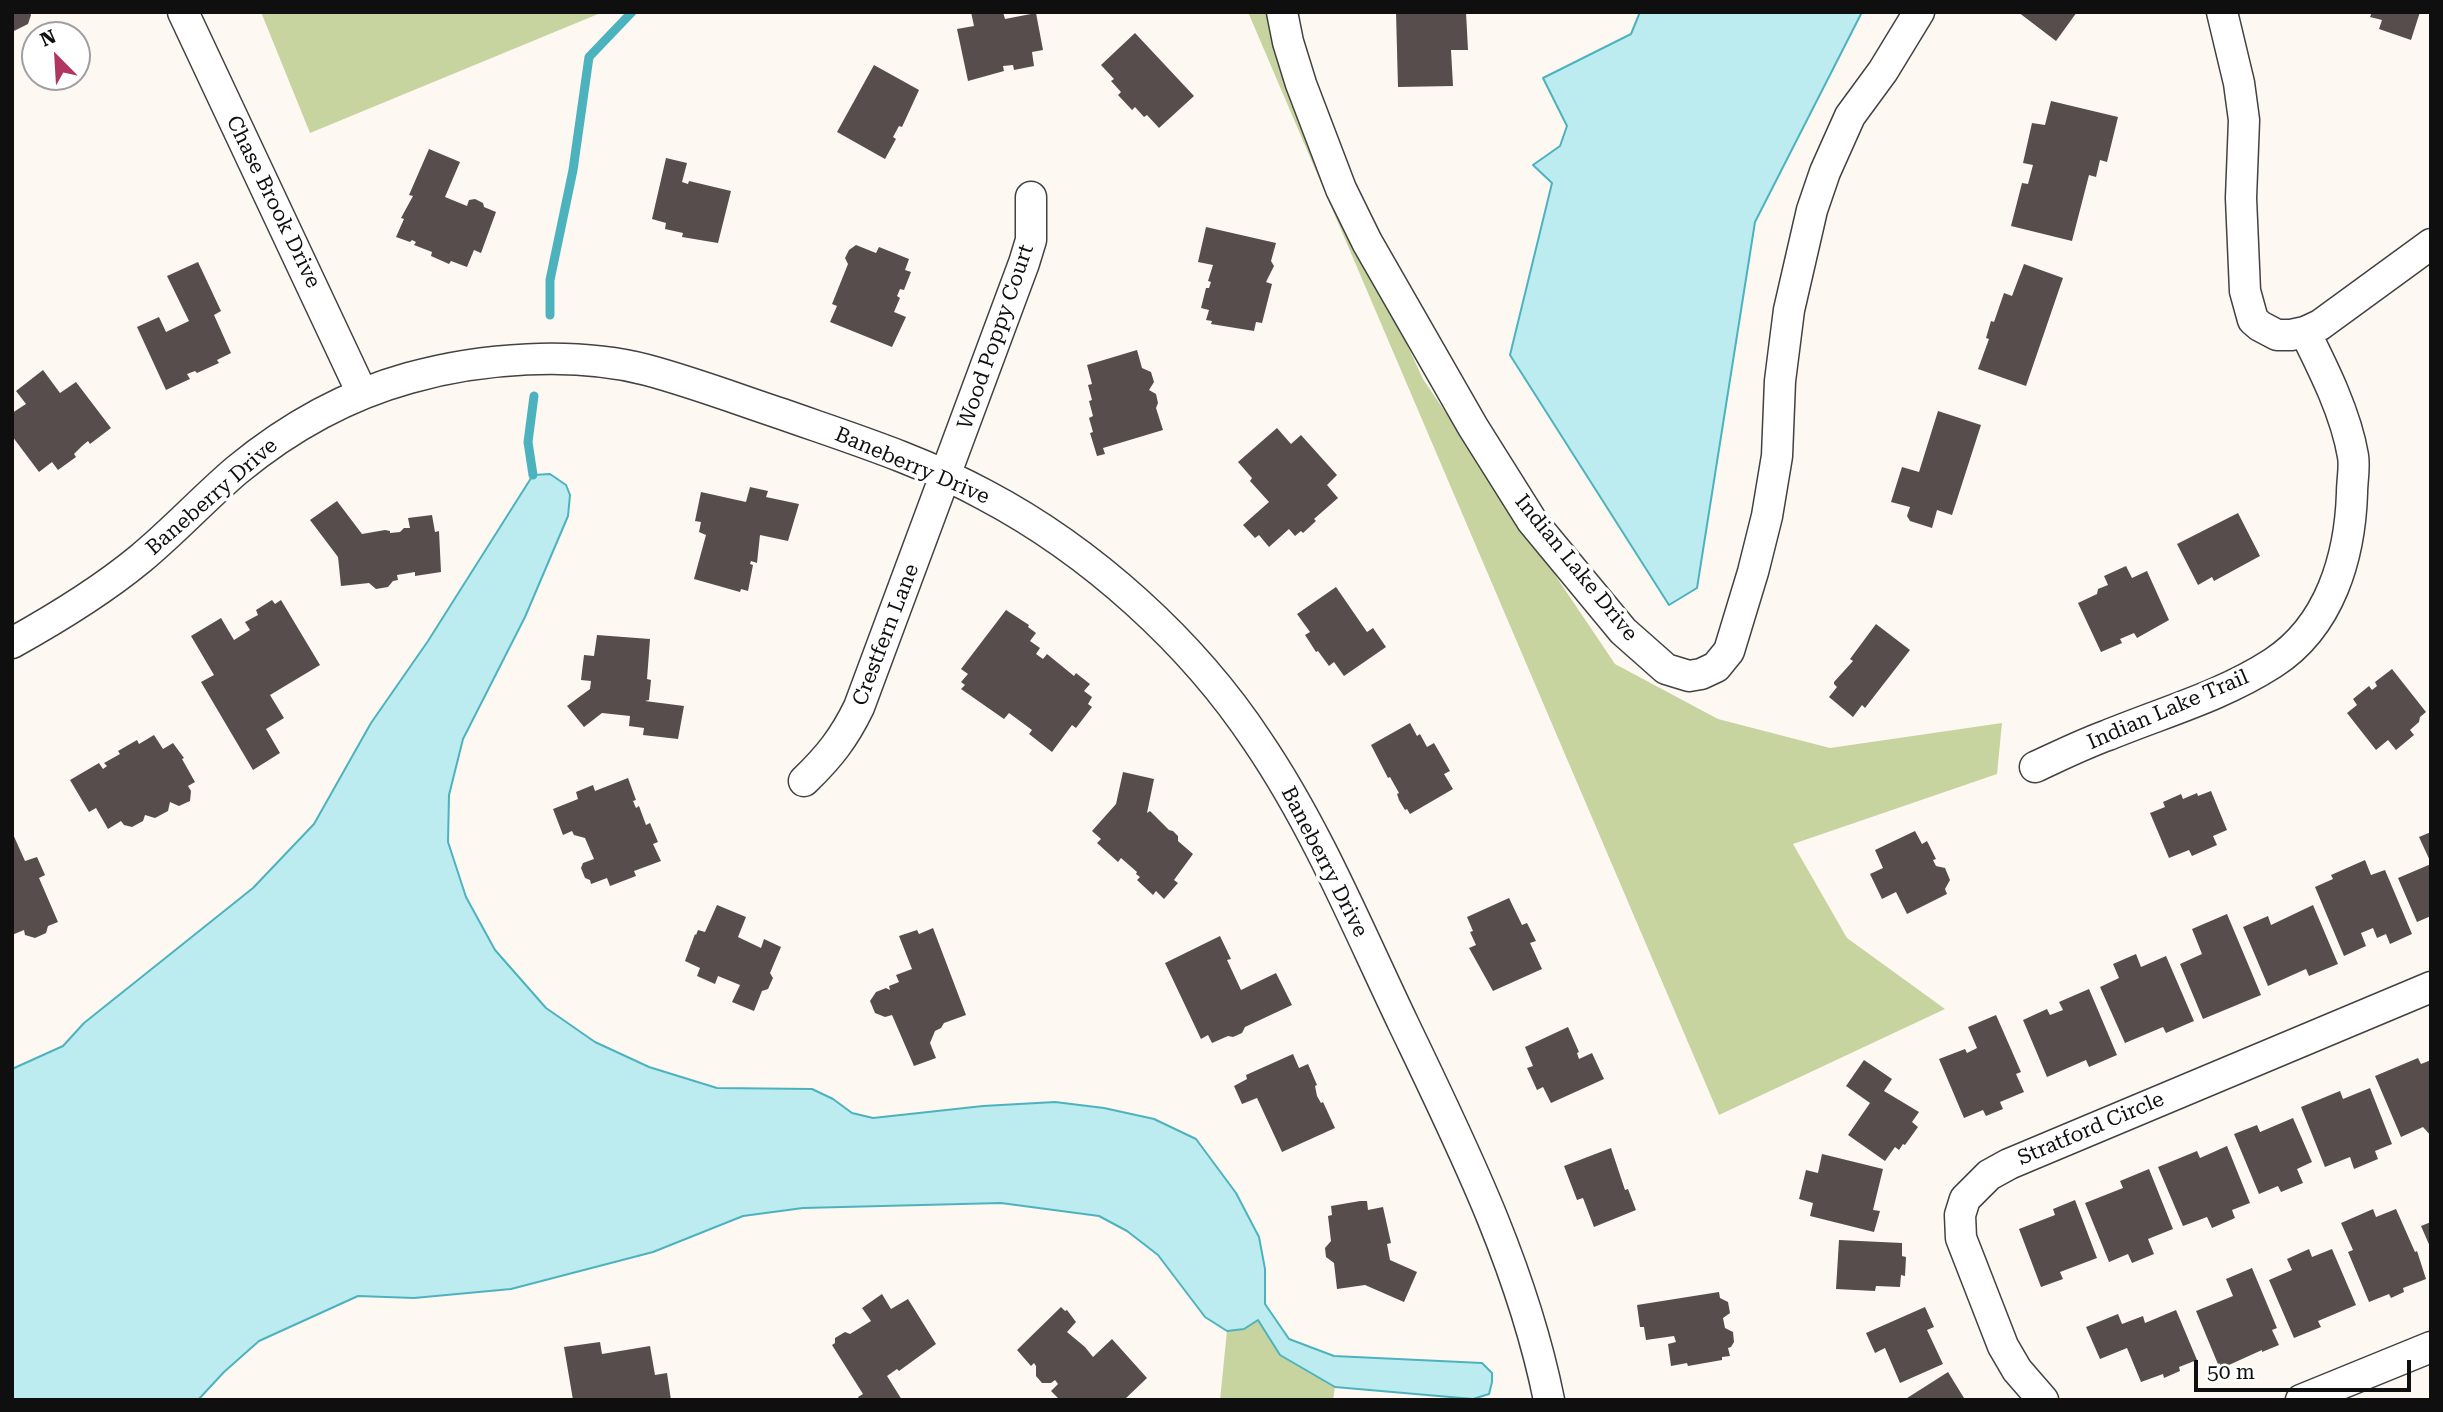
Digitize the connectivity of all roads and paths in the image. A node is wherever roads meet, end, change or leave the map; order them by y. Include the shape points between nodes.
1 (183, 12) edge
2 (1282, 12) edge
3 (1919, 12) edge
4 (2222, 12) edge
5 (1031, 197) dead end
6 (2431, 244) edge
7 (2305, 332) junction
8 (362, 393) junction
9 (947, 476) junction
10 (12, 643) edge
11 (2035, 767) dead end
12 (804, 781) dead end
13 (2431, 987) edge
14 (2431, 1347) edge
15 (1549, 1400) edge
16 (2043, 1400) edge
17 (2301, 1400) edge

1 - 8 street, Chase Brook Drive
2 - 3 street, Indian Lake Drive via 1301,84 1341,188 1473,427 1532,521 1623,631 1666,669 1689,677 1716,667 1730,651 1753,572 1777,456 1789,310 1825,172 1850,116
4 - 7 street via 2244,120 2245,291 2253,320 2260,326 2277,335
5 - 9 street, Wood Poppy Court via 1031,240
6 - 7 street
7 - 11 street, Indian Lake Trail via 2331,384 2353,457 2351,525 2339,578 2320,614 2298,643 2274,663 2221,692
8 - 9 street, Baneberry Drive via 414,376 492,362 560,358 605,362 644,369 735,398
8 - 10 street, Baneberry Drive via 288,432 236,471 140,559 95,593
9 - 12 street, Crestfern Lane via 859,707 845,736
9 - 15 street, Baneberry Drive via 1032,522 1085,559 1201,667 1260,744 1323,855 1480,1183 1535,1336
13 - 16 street, Stratford Circle via 2009,1164 1975,1186 1960,1215 1961,1238 2003,1346
14 - 17 street

